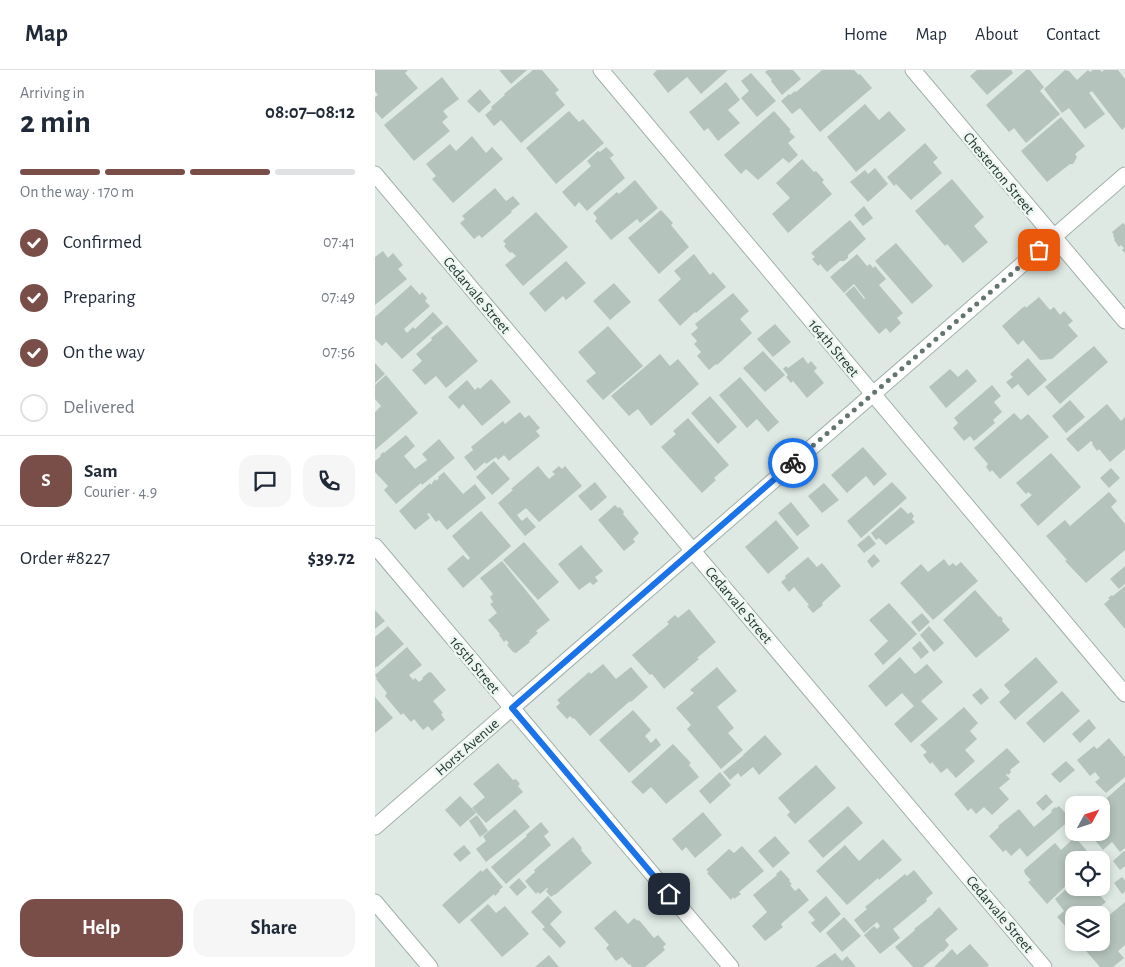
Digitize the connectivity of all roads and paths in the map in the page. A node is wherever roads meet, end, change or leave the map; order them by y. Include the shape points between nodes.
1 (601, 70) edge
2 (913, 70) edge
3 (375, 174) edge
4 (1125, 175) edge
5 (1054, 237) junction
6 (1125, 321) edge
7 (873, 394) junction
8 (375, 546) edge
9 (693, 550) junction
10 (1125, 694) edge
11 (512, 708) junction
12 (375, 827) edge
13 (375, 902) edge
14 (430, 967) edge
15 (731, 967) edge
16 (1044, 967) edge

1 - 7 street, 164th Street
2 - 5 street, Chesterton Street
3 - 9 street, Cedarvale Street
4 - 5 street, Horst Avenue
5 - 6 street, Chesterton Street
5 - 7 street, Horst Avenue
7 - 9 street, Horst Avenue
7 - 10 street, 164th Street
8 - 11 street, 165th Street
9 - 11 street, Horst Avenue
9 - 16 street, Cedarvale Street
11 - 12 street, Horst Avenue
11 - 15 street, 165th Street
13 - 14 street

